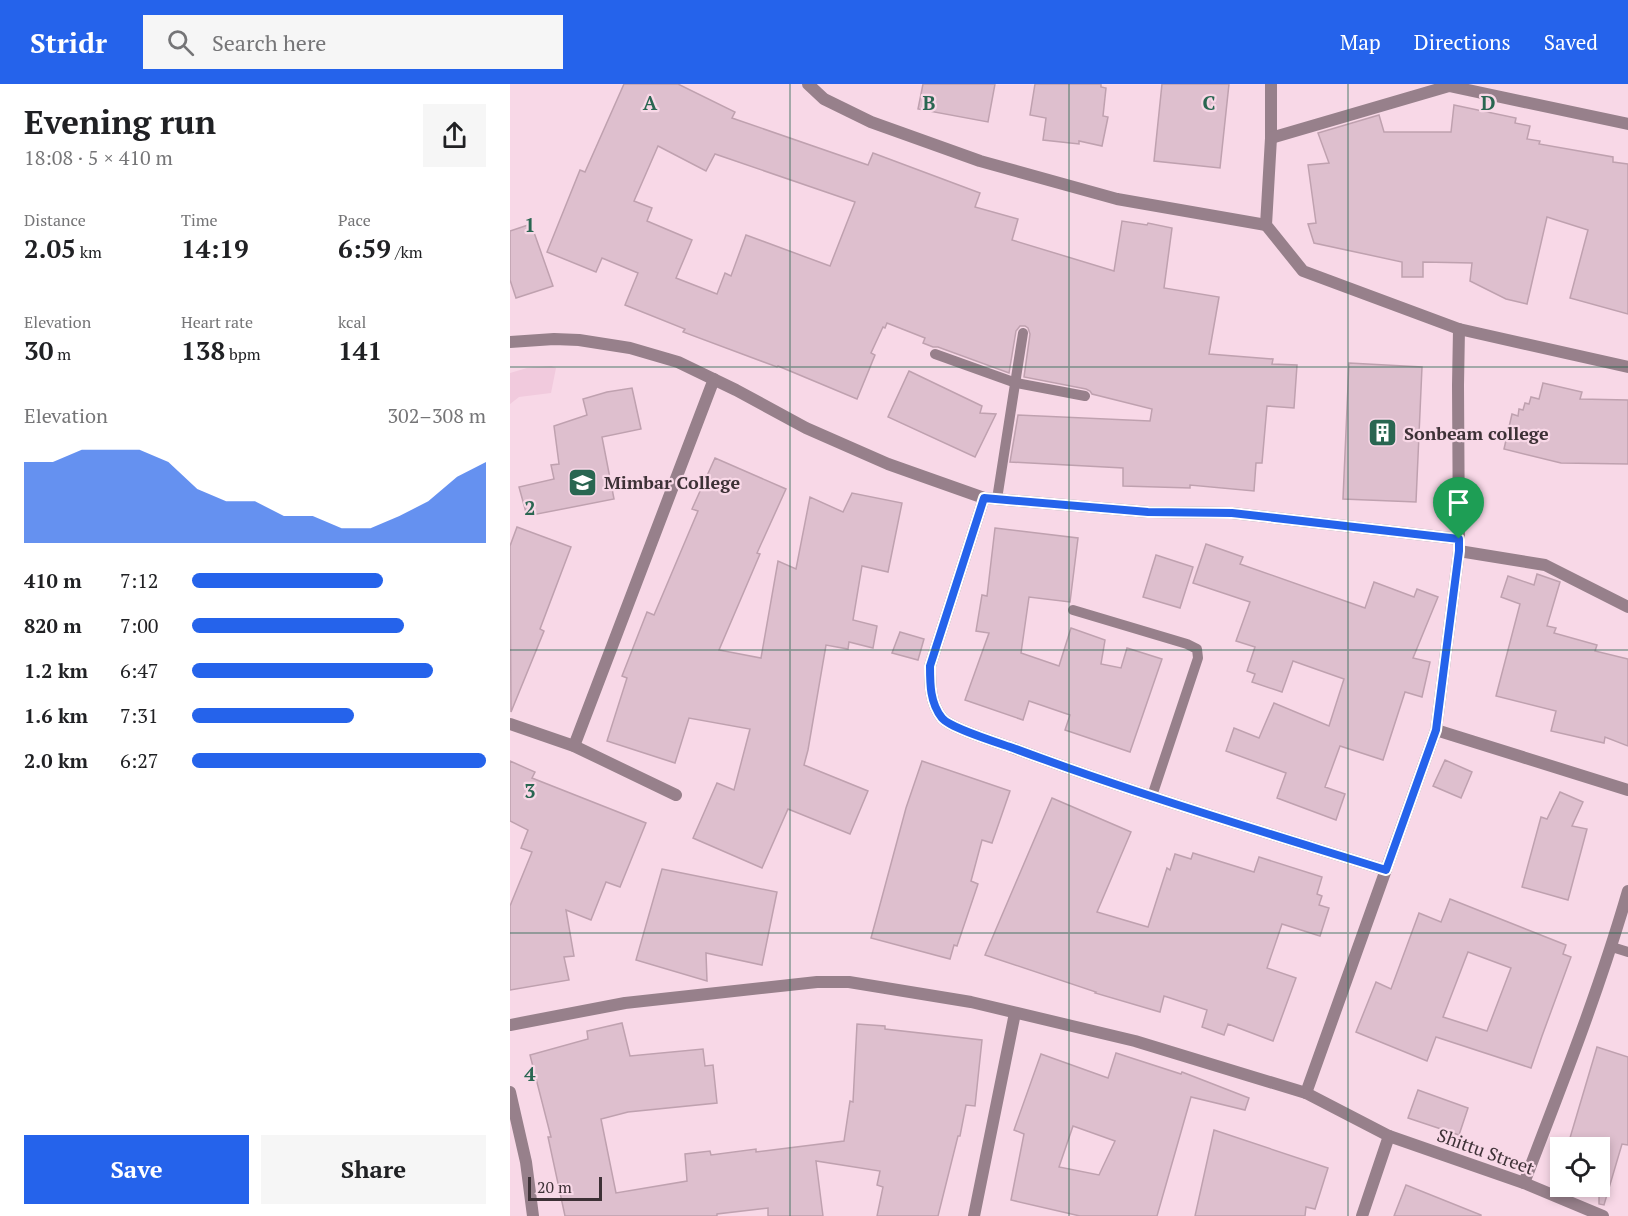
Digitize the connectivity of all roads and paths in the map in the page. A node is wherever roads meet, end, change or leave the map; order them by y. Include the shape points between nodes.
1 (808, 84) edge
2 (1271, 84) edge
3 (1449, 85) edge
4 (1628, 124) edge
5 (1271, 138) junction
6 (1266, 225) junction
7 (1459, 329) junction
8 (1023, 333) dead end
9 (510, 342) edge
10 (935, 354) dead end
11 (1628, 367) edge
12 (714, 379) junction
13 (1016, 383) junction
14 (1085, 396) dead end
15 (984, 498) junction
16 (997, 499) junction
17 (1459, 545) junction
18 (1628, 607) edge
19 (1073, 610) dead end
20 (510, 724) edge
21 (1436, 730) junction
22 (574, 746) junction
23 (1628, 790) edge
24 (676, 795) dead end
25 (1152, 796) junction
26 (1386, 870) junction
27 (1628, 891) edge
28 (1612, 946) junction
29 (1628, 952) edge
30 (1015, 1013) junction
31 (510, 1025) edge
32 (510, 1092) edge
33 (1306, 1093) junction
34 (1389, 1136) junction
35 (1524, 1183) junction
36 (533, 1216) edge
37 (974, 1216) edge
38 (1362, 1216) edge
39 (1603, 1216) edge

1 - 6 street via 824,99 871,122 980,161 1117,199
2 - 5 street
3 - 4 street
3 - 5 street
5 - 6 street
6 - 7 street via 1303,270
7 - 11 street
7 - 17 street
8 - 13 lane
9 - 12 street via 563,339 630,348 678,362
10 - 13 lane
12 - 15 street via 867,455
12 - 22 street
13 - 14 lane
13 - 16 lane
15 - 16 street
15 - 25 street via 930,666 930,688 943,720 1068,769
16 - 17 street via 1148,512 1232,513
17 - 18 street via 1545,565
17 - 21 street
19 - 25 lane via 1197,649 1198,658
20 - 22 street
21 - 23 street
21 - 26 street
22 - 24 street
25 - 26 street
26 - 33 street
27 - 28 street
28 - 29 lane
28 - 35 street
30 - 31 street, Shittu Street via 849,982 817,982 625,1003
30 - 33 street, Shittu Street via 1135,1041
30 - 37 street
32 - 36 street
33 - 34 street, Shittu Street
34 - 35 street, Shittu Street
34 - 38 street
35 - 39 street, Shittu Street

